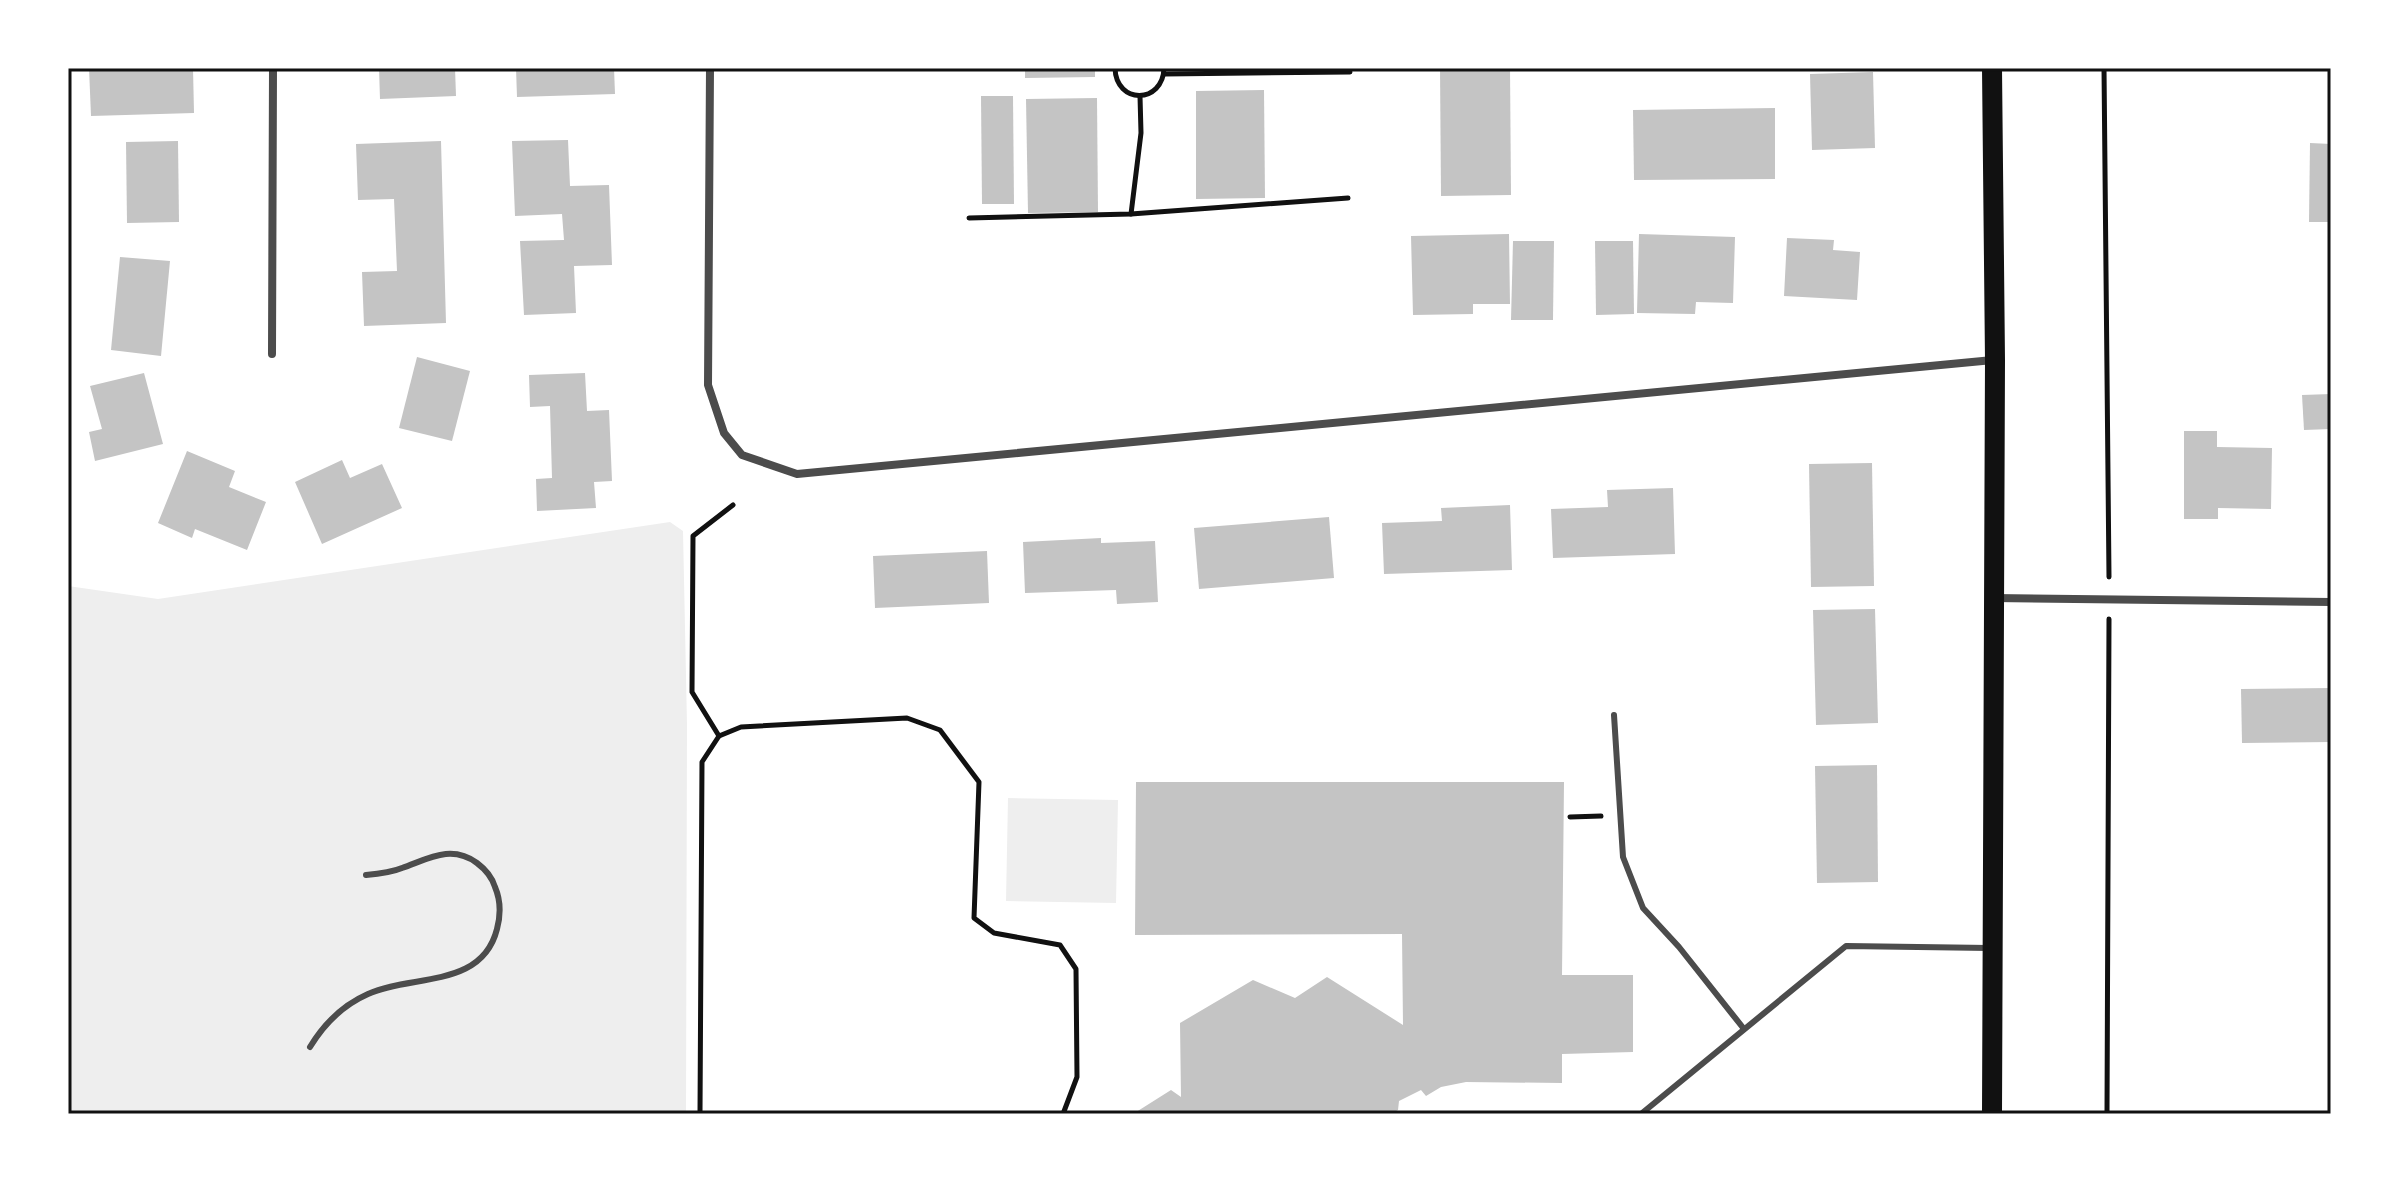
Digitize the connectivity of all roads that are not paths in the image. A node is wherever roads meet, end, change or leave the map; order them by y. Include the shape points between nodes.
1 (273, 68) edge
2 (710, 68) edge
3 (1992, 68) edge
4 (272, 354) dead end
5 (1995, 360) junction
6 (1992, 598) junction
7 (2331, 602) edge
8 (1614, 715) dead end
9 (366, 875) dead end
10 (1992, 948) junction
11 (1744, 1029) junction
12 (310, 1047) dead end
13 (1641, 1114) edge
14 (1992, 1114) edge

1 - 4 street
2 - 5 street via 708,385 724,433 742,455 797,474
3 - 5 main road
5 - 6 main road
6 - 7 street
6 - 10 main road
8 - 11 lane via 1623,857 1643,908
9 - 12 lane via 452,852 467,857 492,879 499,896 495,938 472,965 453,975 389,986 349,1004
10 - 11 lane via 1846,946
10 - 14 main road
11 - 13 lane

